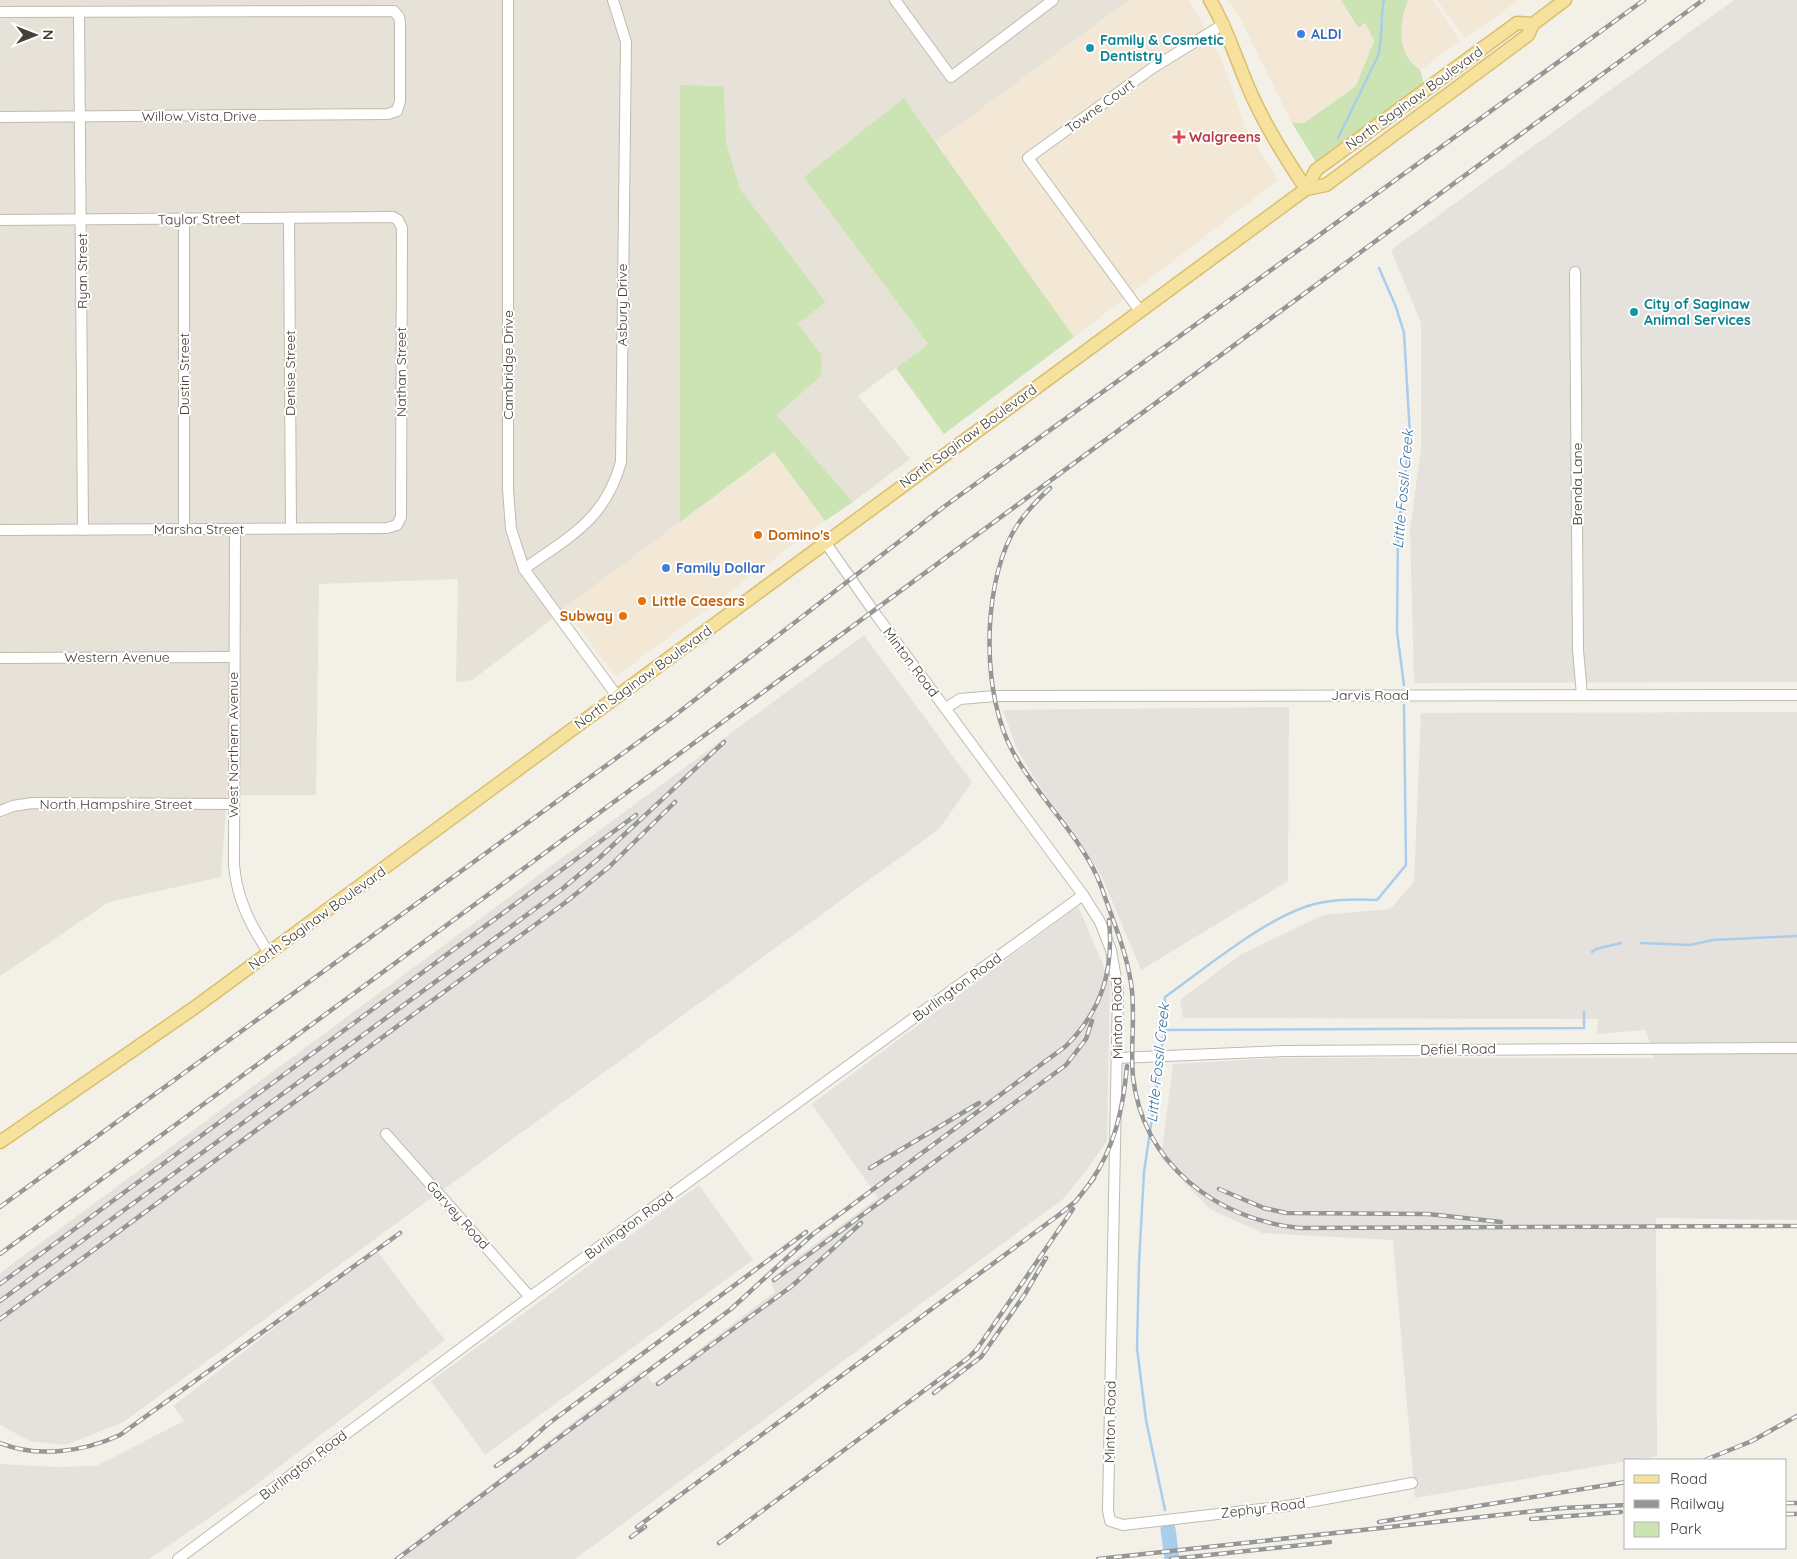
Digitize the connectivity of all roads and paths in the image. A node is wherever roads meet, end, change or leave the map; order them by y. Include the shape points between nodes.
1 (508, 0) edge
2 (612, 0) edge
3 (895, 0) edge
4 (1053, 0) edge
5 (1210, 0) edge
6 (1565, 0) edge
7 (0, 12) edge
8 (79, 12) junction
9 (1224, 24) junction
10 (1533, 24) junction
11 (0, 117) edge
12 (80, 117) junction
13 (1306, 189) junction
14 (289, 218) junction
15 (82, 219) junction
16 (184, 219) junction
17 (0, 220) edge
18 (398, 220) joint
19 (1575, 272) dead end
20 (1140, 310) junction
21 (397, 525) joint
22 (184, 528) junction
23 (291, 528) junction
24 (235, 529) junction
25 (0, 530) edge
26 (83, 530) junction
27 (825, 542) junction
28 (524, 569) junction
29 (233, 657) junction
30 (0, 658) edge
31 (1582, 695) junction
32 (1797, 695) edge
33 (617, 696) junction
34 (946, 708) junction
35 (232, 804) junction
36 (0, 811) edge
37 (1083, 895) junction
38 (268, 953) junction
39 (1797, 1048) edge
40 (1118, 1058) junction
41 (386, 1134) dead end
42 (0, 1142) edge
43 (530, 1297) junction
44 (1412, 1483) dead end
45 (1113, 1523) joint
46 (178, 1559) edge

1 - 28 street, Cambridge Drive via 508,505 512,535
2 - 28 street, Asbury Drive via 626,42 621,462 610,494 586,524
3 - 4 street via 951,77
5 - 9 main road
6 - 10 main road, North Saginaw Boulevard
7 - 8 street
8 - 12 street, Ryan Street
8 - 12 street, Willow Vista Drive via 394,10 400,22 400,101 397,111 388,114
9 - 13 main road via 1264,120
9 - 20 street, Towne Court via 1151,69 1028,158
10 - 13 main road, North Saginaw Boulevard via 1528,36 1326,185
10 - 13 main road, North Saginaw Boulevard via 1517,23 1316,170
11 - 12 street, Willow Vista Drive
12 - 15 street, Ryan Street
13 - 20 main road, North Saginaw Boulevard
14 - 16 street, Taylor Street
14 - 18 street, Taylor Street via 393,217
14 - 23 street, Denise Street
15 - 16 street, Taylor Street
15 - 17 street, Taylor Street
15 - 26 street, Ryan Street
16 - 22 street, Dustin Street
18 - 21 street, Nathan Street via 402,228 401,517
19 - 31 street, Brenda Lane via 1578,650
20 - 27 main road, North Saginaw Boulevard
21 - 23 street, Marsha Street via 387,528
22 - 24 street, Marsha Street
22 - 26 street, Marsha Street
23 - 24 street, Marsha Street
24 - 29 street, West Northern Avenue
25 - 26 street, Marsha Street
27 - 33 main road, North Saginaw Boulevard
27 - 34 street, Minton Road
28 - 33 street, Cambridge Drive
29 - 30 street, Western Avenue
29 - 35 street, West Northern Avenue
31 - 32 street, Jarvis Road
31 - 34 street, Jarvis Road via 995,696 960,699
33 - 38 main road, North Saginaw Boulevard
34 - 37 street, Minton Road
35 - 36 street, North Hampshire Street via 32,803
35 - 38 street, West Northern Avenue via 233,854 238,889 247,917
37 - 40 street, Minton Road via 1100,922 1116,968
37 - 43 street, Burlington Road
38 - 42 main road, North Saginaw Boulevard
39 - 40 street, Defiel Road via 1285,1051
40 - 45 street, Minton Road via 1108,1510
41 - 43 street, Garvey Road
43 - 46 street, Burlington Road
44 - 45 street, Zephyr Road via 1287,1506 1123,1525

